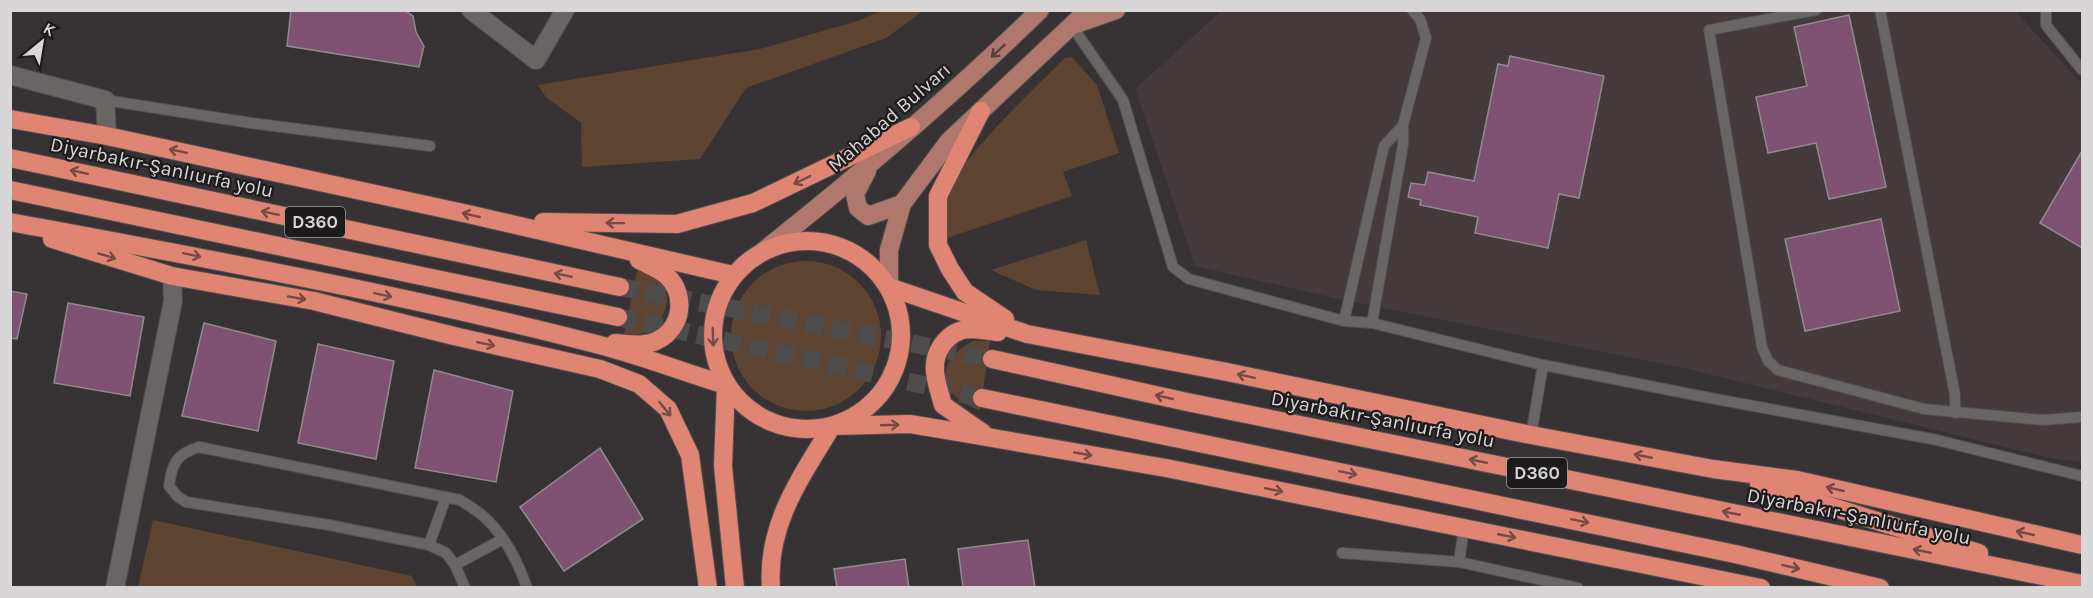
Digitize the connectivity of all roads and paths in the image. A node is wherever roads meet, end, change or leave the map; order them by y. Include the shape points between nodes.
1 (471, 10) edge
2 (565, 10) edge
3 (1040, 10) edge
4 (1088, 10) edge
5 (1116, 10) edge
6 (1412, 10) edge
7 (1816, 10) edge
8 (1880, 10) edge
9 (2046, 10) edge
10 (1072, 26) junction
11 (2082, 70) edge
12 (10, 75) edge
13 (105, 100) junction
14 (981, 111) junction
15 (10, 119) edge
16 (1403, 125) junction
17 (911, 127) junction
18 (107, 136) junction
19 (430, 146) dead end
20 (10, 158) edge
21 (872, 161) junction
22 (10, 190) edge
23 (902, 204) junction
24 (10, 222) edge
25 (503, 222) junction
26 (10, 226) edge
27 (613, 246) junction
28 (762, 252) junction
29 (733, 275) junction
30 (172, 276) junction
31 (621, 287) tunnel mouth
32 (889, 287) junction
33 (618, 317) tunnel mouth
34 (1344, 321) junction
35 (1372, 323) junction
36 (1027, 334) junction
37 (590, 342) junction
38 (992, 359) tunnel mouth
39 (1543, 365) junction
40 (726, 385) junction
41 (982, 398) tunnel mouth
42 (1955, 413) junction
43 (2082, 417) edge
44 (832, 426) junction
45 (1531, 435) junction
46 (989, 437) junction
47 (1713, 469) junction
48 (2082, 476) edge
49 (446, 497) junction
50 (1464, 528) junction
51 (502, 539) junction
52 (429, 545) junction
53 (2082, 545) edge
54 (1342, 553) dead end
55 (1459, 562) junction
56 (455, 565) junction
57 (2074, 582) edge
58 (1737, 583) junction
59 (115, 588) edge
60 (465, 588) edge
61 (527, 588) edge
62 (708, 588) edge
63 (735, 588) edge
64 (771, 588) edge
65 (1578, 588) edge
66 (1761, 588) edge
67 (1778, 588) edge
68 (1880, 588) edge

1 - 2 street via 536,60
3 -> 17 main road, Mahabad Bulvarı
4 - 10 main road
5 - 10 main road
6 - 16 lane via 1420,19 1426,39
7 - 42 lane via 1709,30 1762,347 1768,362 1778,369 1924,409
8 - 42 lane via 1955,395
9 - 11 lane via 2046,25
10 - 14 main road
10 - 34 lane via 1123,100 1173,267 1189,279
12 - 13 street
13 - 18 street
13 - 19 lane
14 - 23 main road via 949,141
14 - 36 highway via 938,196 938,245 965,292
15 - 18 highway
16 - 34 lane via 1384,146
16 - 35 lane via 1403,145
17 - 21 main road, Mahabad Bulvarı
17 -> 25 highway via 753,203 677,224
25 -> 18 highway
31 -> 20 highway, Diyarbakır-Şanlıurfa yolu / D360
21 - 23 main road via 855,194 858,208 868,216
21 - 28 main road, Mahabad Bulvarı
22 - 33 highway, D360
23 - 32 main road via 889,250
24 -> 37 highway via 164,249
25 - 27 highway
26 -> 30 highway
27 - 29 highway
27 - 37 highway via 673,282 680,315 667,334 656,341
28 - 29 highway
28 - 32 highway via 783,243 814,240 844,248 870,264
29 -> 40 highway via 720,295 713,318 716,364
30 - 59 street via 173,301
30 -> 62 highway via 314,301 600,369 639,384 668,409 690,455
32 - 36 highway
32 - 44 highway via 900,314 902,343 895,371 880,396 858,415
34 - 35 lane
35 - 39 lane
45 -> 36 highway
36 - 46 highway via 968,329 946,338 938,354 935,370 943,405
37 - 40 highway
57 -> 38 highway, Diyarbakır-Şanlıurfa yolu / D360
39 - 45 lane
39 - 48 lane via 1937,440
40 - 44 highway via 746,408 772,423 802,430
40 - 63 highway via 723,466
41 -> 68 highway, D360 via 1735,554
42 - 43 lane via 2043,420
44 -> 46 highway via 910,424
44 - 64 highway via 788,499 776,530
47 -> 45 highway
46 -> 50 highway
53 -> 47 highway via 1797,480
47 - 57 highway
49 - 51 lane via 460,500 484,517
49 - 52 lane
49 - 52 lane via 199,447 176,460 171,472 169,486 186,502
50 - 55 lane
50 -> 58 highway
51 - 56 lane
51 - 61 lane via 519,565
52 - 56 lane via 446,553
54 - 55 lane
55 - 65 lane
56 - 60 lane
58 - 66 highway
58 - 67 highway

